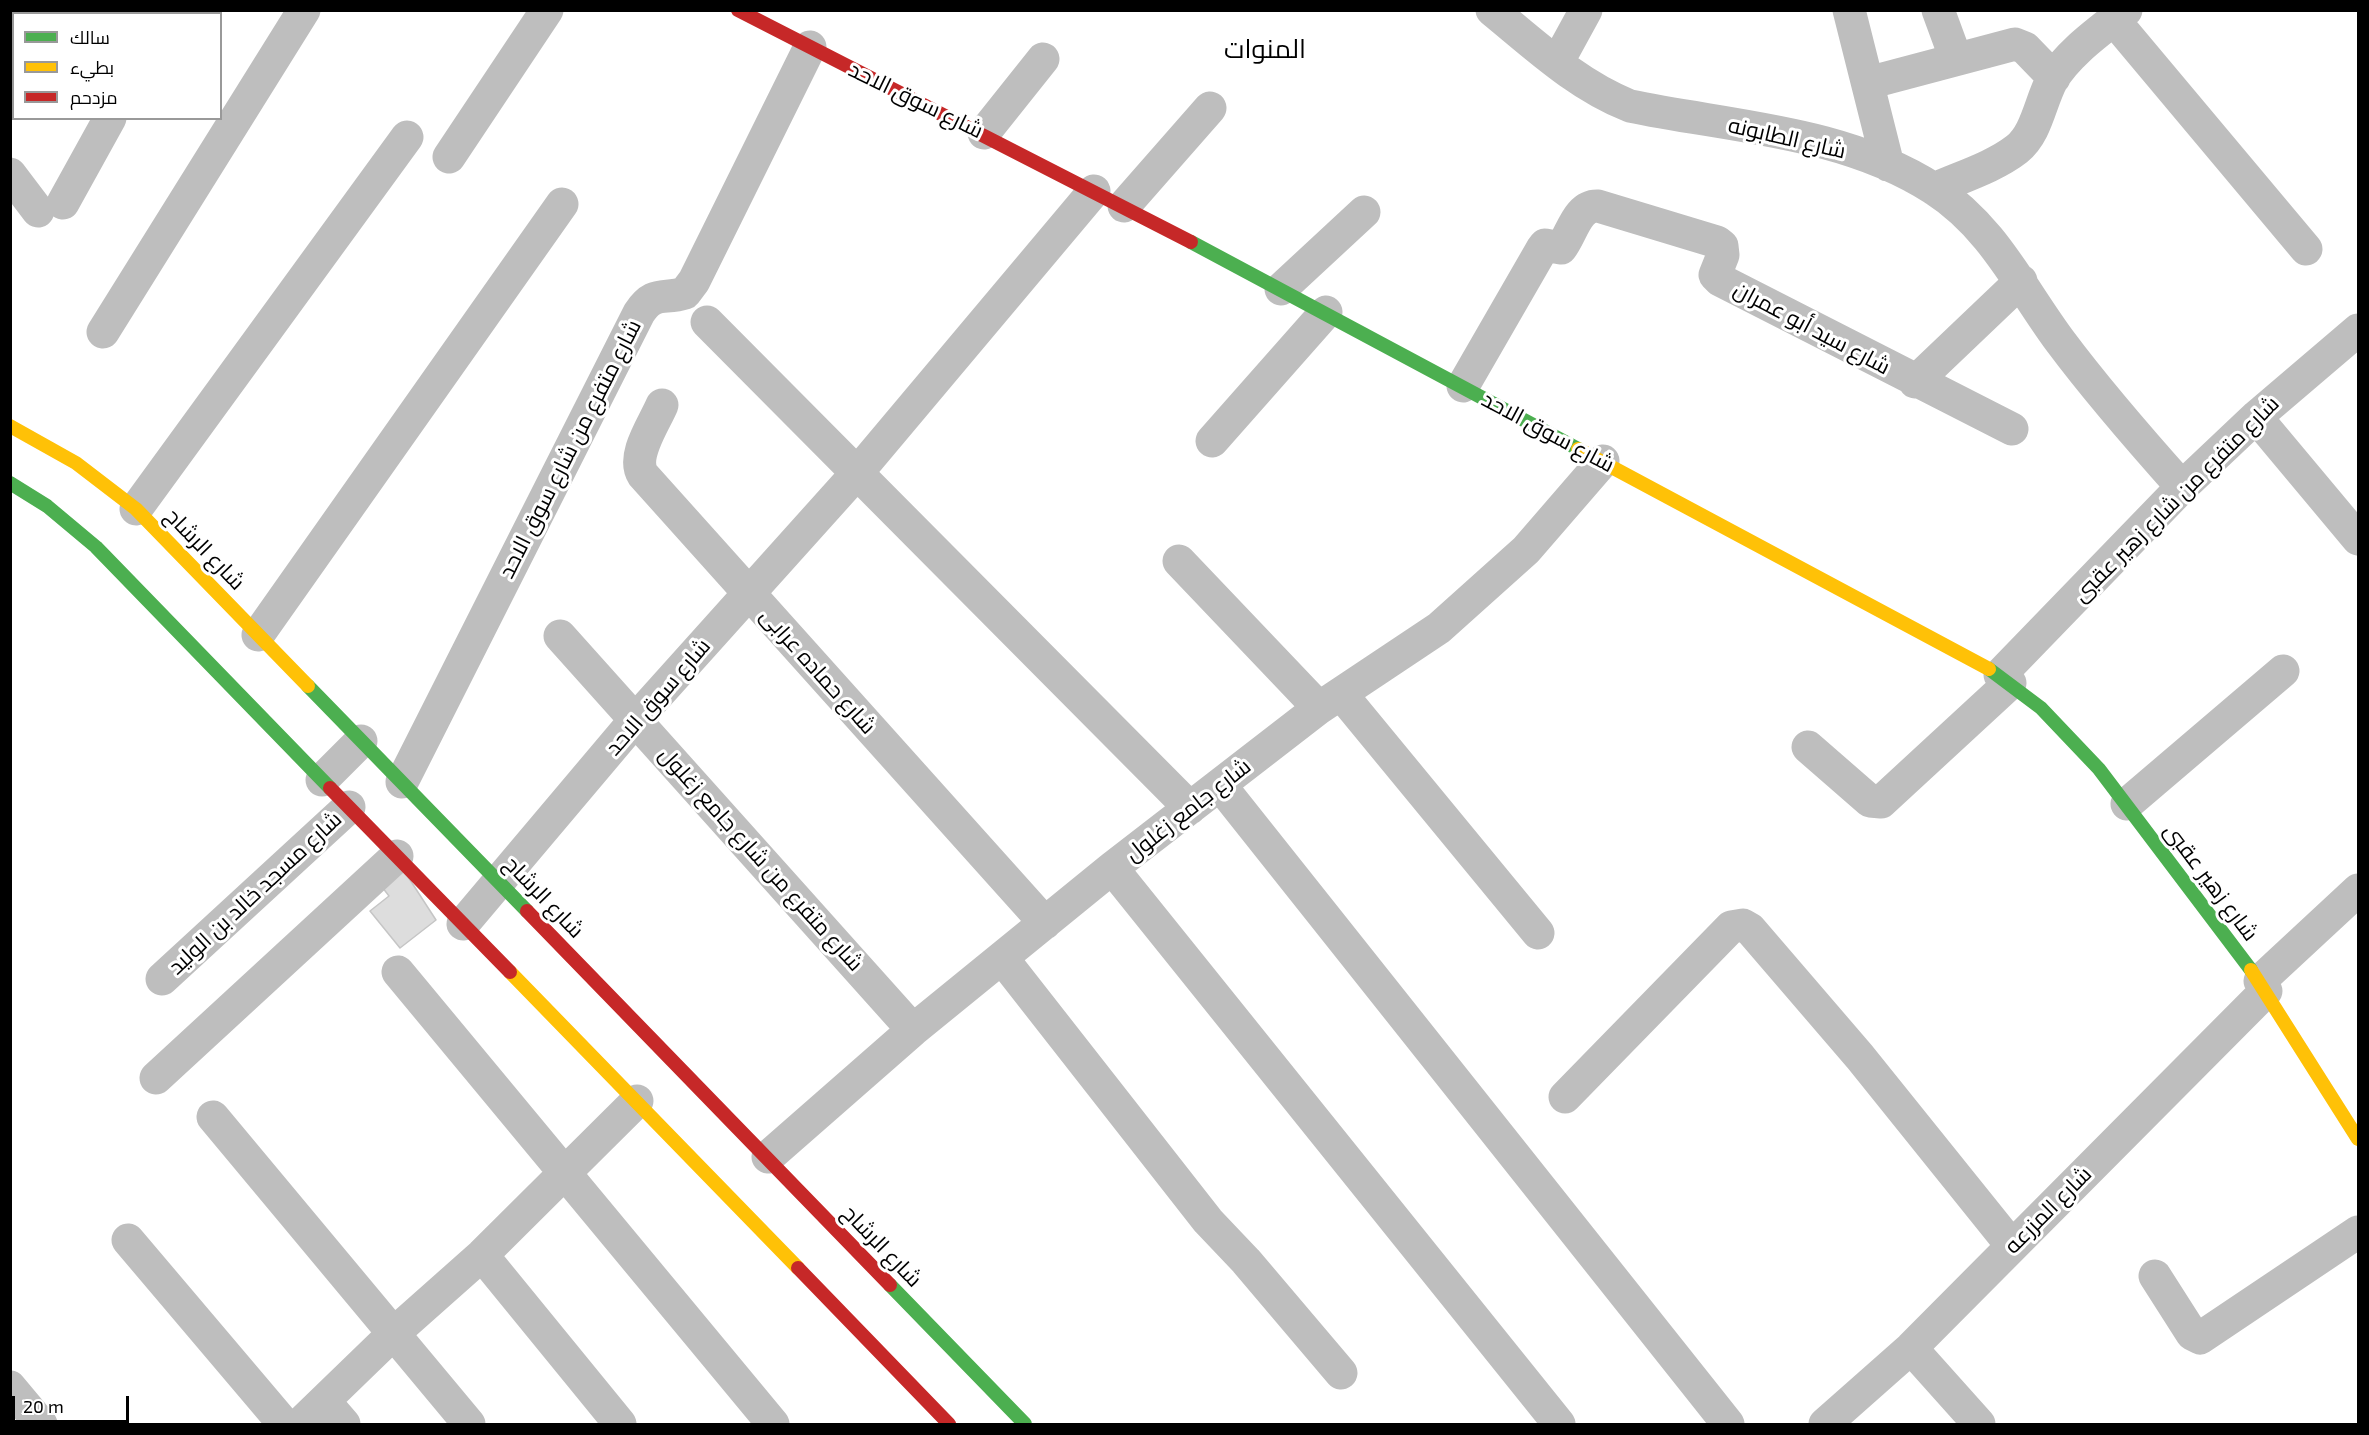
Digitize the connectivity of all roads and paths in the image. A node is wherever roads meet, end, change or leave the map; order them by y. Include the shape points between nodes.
1 (304, 10) edge
2 (548, 10) edge
3 (1492, 10) edge
4 (1586, 10) edge
5 (1849, 10) edge
6 (1938, 10) edge
7 (760, 15) edge
8 (2106, 18) edge
9 (810, 47) junction
10 (1956, 58) junction
11 (1043, 59) dead end
12 (1557, 63) junction
13 (2054, 78) junction
14 (1868, 83) junction
15 (1210, 108) dead end
16 (109, 120) edge
17 (984, 133) junction
18 (407, 137) dead end
19 (449, 157) dead end
20 (1888, 165) junction
21 (10, 174) edge
22 (1934, 189) junction
23 (1094, 191) junction
24 (562, 204) dead end
25 (1124, 206) junction
26 (1364, 212) dead end
27 (2306, 249) dead end
28 (2021, 280) junction
29 (1281, 289) junction
30 (1326, 312) junction
31 (707, 322) dead end
32 (2358, 330) edge
33 (104, 332) dead end
34 (1915, 382) junction
35 (1464, 386) junction
36 (662, 405) dead end
37 (2256, 417) junction
38 (10, 426) edge
39 (2012, 429) dead end
40 (1212, 441) dead end
41 (1603, 461) junction
42 (857, 473) junction
43 (10, 483) edge
44 (2182, 487) junction
45 (136, 508) junction
46 (2358, 539) edge
47 (1179, 561) dead end
48 (749, 594) junction
49 (258, 635) junction
50 (560, 636) dead end
51 (2283, 671) dead end
52 (2005, 679) junction
53 (1330, 701) junction
54 (636, 720) junction
55 (361, 741) junction
56 (1808, 747) dead end
57 (322, 780) junction
58 (402, 782) junction
59 (1220, 785) junction
60 (2127, 804) junction
61 (349, 807) junction
62 (1190, 808) junction
63 (397, 856) junction
64 (1113, 868) junction
65 (498, 881) junction
66 (2358, 890) edge
67 (1045, 923) junction
68 (463, 924) junction
69 (1538, 933) dead end
70 (1002, 958) junction
71 (398, 972) dead end
72 (162, 979) dead end
73 (2263, 986) junction
74 (913, 1030) junction
75 (156, 1078) dead end
76 (1565, 1097) dead end
77 (637, 1101) junction
78 (213, 1117) dead end
79 (2358, 1139) edge
80 (768, 1157) junction
81 (564, 1173) junction
82 (2358, 1232) edge
83 (128, 1240) dead end
84 (2012, 1246) junction
85 (482, 1255) junction
86 (2155, 1276) dead end
87 (393, 1334) junction
88 (1911, 1348) junction
89 (1341, 1373) dead end
90 (10, 1387) edge
91 (334, 1413) edge
92 (41, 1425) edge
93 (284, 1425) edge
94 (300, 1425) edge
95 (469, 1425) edge
96 (620, 1425) edge
97 (773, 1425) edge
98 (949, 1425) edge
99 (1025, 1425) edge
100 (1558, 1425) edge
101 (1728, 1425) edge
102 (1825, 1425) edge
103 (1979, 1425) edge

1 - 33 street
2 - 19 street
3 - 12 street, شارع الطابونه
4 - 12 street
5 - 14 street
6 - 10 street
7 - 9 street, شارع سوق الاحد
8 - 13 street
8 - 27 street
9 - 17 street, شارع سوق الاحد
9 - 58 street, شارع متفرع من شارع سوق الاحد via 694,281 685,293 646,301 639,312
10 - 13 street via 2015,44 2025,48
10 - 14 street
11 - 17 street
12 - 20 street, شارع الطابونه via 1603,96 1630,106 1812,139
13 - 22 street via 2039,106 2033,130 2018,148
14 - 20 street
15 - 25 street
16 - 21 street via 51,207
17 - 23 street, شارع سوق الاحد
18 - 45 street
20 - 22 street, شارع الطابونه
22 - 28 street, شارع الطابونه via 1967,215
23 - 25 street, شارع سوق الاحد
23 - 42 street, شارع سوق الاحد
24 - 49 street
25 - 29 street, شارع سوق الاحد
26 - 29 street
28 - 34 street
28 - 44 street, شارع الطابونه via 2058,339
29 - 30 street, شارع سوق الاحد
30 - 35 street, شارع سوق الاحد
30 - 40 street
31 - 42 street
32 - 37 street, شارع متفرع من شارع زهير عقبى
34 - 35 street, شارع سيد أبو عمران via 1720,280 1715,275 1723,255 1717,242 1590,206 1583,210 1561,248 1545,245 1542,249
34 - 39 street, شارع سيد أبو عمران
35 - 41 street, شارع سوق الاحد
36 - 48 street, شارع حماده عرابى via 638,467
37 - 44 street, شارع متفرع من شارع زهير عقبى
37 - 46 street
38 - 45 street, شارع الرشاح via 98,475
41 - 52 street, شارع سوق الاحد
41 - 53 street, شارع جامع زغلول via 1526,550 1439,628
42 - 48 street, شارع سوق الاحد
42 - 62 street
43 - 57 street via 47,506 96,547
44 - 52 street, شارع متفرع من شارع زهير عقبى
45 - 49 street, شارع الرشاح
47 - 53 street
48 - 54 street, شارع سوق الاحد
48 - 67 street, شارع حماده عرابى
49 - 55 street, شارع الرشاح
50 - 54 street, شارع متفرع من شارع جامع زغلول
51 - 60 street
52 - 56 street, شارع متفرع من شارع زهير عقبى via 1881,802 1870,801
52 - 60 street, شارع زهير عقبى via 2041,708
53 - 59 street, شارع جامع زغلول
53 - 69 street
54 - 65 street, شارع سوق الاحد
54 - 74 street, شارع متفرع من شارع جامع زغلول
55 - 57 street
55 - 58 street, شارع الرشاح
57 - 61 street
58 - 65 street, شارع الرشاح
59 - 62 street, شارع جامع زغلول
59 - 101 street
60 - 73 street, شارع زهير عقبى
61 - 63 street
61 - 72 street, شارع مسجد خالد بن الوليد
62 - 64 street, شارع جامع زغلول
63 - 68 street
63 - 75 street
64 - 67 street, شارع جامع زغلول
64 - 100 street
65 - 68 street, شارع سوق الاحد
65 - 80 street, شارع الرشاح
66 - 73 street, شارع المزرعه
67 - 70 street, شارع جامع زغلول
68 - 77 street
70 - 74 street, شارع جامع زغلول
70 - 89 street via 1208,1221
71 - 81 street
73 - 79 street, شارع زهير عقبى
73 - 84 street, شارع المزرعه
74 - 80 street, شارع جامع زغلول
76 - 84 street via 1731,927 1743,925 1860,1057
77 - 81 street
77 - 98 street
78 - 87 street
80 - 99 street, شارع الرشاح
81 - 85 street
81 - 97 street
82 - 86 street via 2200,1338 2192,1334
83 - 93 street
84 - 88 street, شارع المزرعه
85 - 87 street
85 - 96 street
87 - 91 street
87 - 95 street
88 - 102 street, شارع المزرعه
88 - 103 street
90 - 92 street
91 - 94 street

